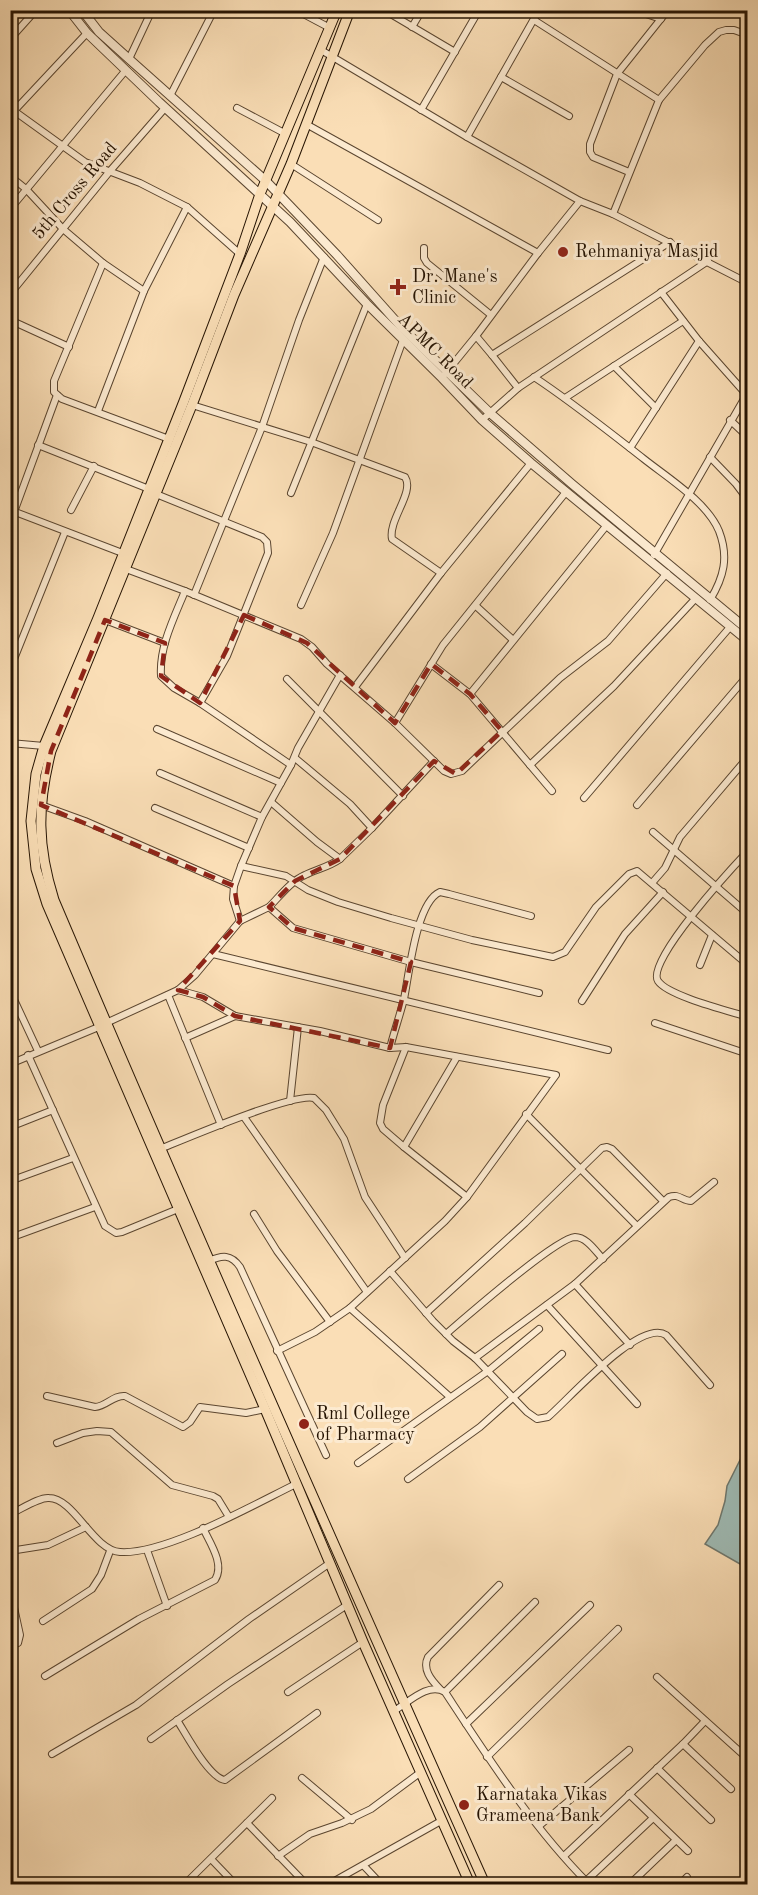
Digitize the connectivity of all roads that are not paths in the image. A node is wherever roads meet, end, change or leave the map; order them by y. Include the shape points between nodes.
1 (36, 10) edge
2 (69, 10) edge
3 (82, 10) edge
4 (152, 10) edge
5 (214, 10) edge
6 (296, 10) edge
7 (338, 10) edge
8 (350, 10) edge
9 (384, 10) edge
10 (422, 10) edge
11 (479, 10) edge
12 (539, 10) edge
13 (634, 10) edge
14 (668, 10) edge
15 (661, 19) junction
16 (534, 20) junction
17 (412, 27) junction
18 (330, 28) junction
19 (87, 33) junction
20 (747, 35) edge
21 (10, 39) edge
22 (321, 50) junction
23 (455, 52) junction
24 (332, 55) junction
25 (129, 59) junction
26 (126, 69) junction
27 (617, 74) junction
28 (501, 77) junction
29 (170, 96) junction
30 (659, 100) junction
31 (165, 108) junction
32 (237, 108) dead end
33 (12, 110) edge
34 (421, 110) junction
35 (569, 116) dead end
36 (306, 124) junction
37 (286, 134) junction
38 (467, 137) junction
39 (63, 145) junction
40 (291, 164) junction
41 (110, 171) junction
42 (629, 172) junction
43 (10, 176) edge
44 (266, 181) junction
45 (26, 189) junction
46 (260, 194) junction
47 (278, 195) junction
48 (580, 201) junction
49 (273, 206) junction
50 (187, 207) junction
51 (10, 209) edge
52 (613, 214) junction
53 (378, 220) dead end
54 (63, 229) junction
55 (670, 242) junction
56 (424, 248) dead end
57 (538, 253) junction
58 (240, 254) junction
59 (324, 257) junction
60 (708, 261) junction
61 (103, 263) junction
62 (747, 284) edge
63 (144, 291) junction
64 (661, 292) junction
65 (10, 294) edge
66 (367, 304) junction
67 (491, 315) junction
68 (10, 320) edge
69 (683, 321) junction
70 (476, 336) junction
71 (403, 340) junction
72 (699, 341) junction
73 (69, 347) junction
74 (492, 356) junction
75 (614, 366) junction
76 (445, 374) junction
77 (534, 377) junction
78 (518, 388) junction
79 (747, 393) edge
80 (57, 395) junction
81 (565, 398) junction
82 (192, 405) junction
83 (656, 408) junction
84 (98, 411) junction
85 (490, 412) junction
86 (482, 420) junction
87 (730, 420) junction
88 (262, 427) junction
89 (747, 437) edge
90 (169, 439) junction
91 (311, 442) junction
92 (38, 444) junction
93 (630, 448) junction
94 (710, 457) junction
95 (360, 460) junction
96 (531, 463) junction
97 (94, 466) junction
98 (153, 491) junction
99 (566, 492) junction
100 (291, 493) dead end
101 (689, 495) junction
102 (747, 500) edge
103 (71, 510) dead end
104 (12, 511) edge
105 (223, 521) junction
106 (10, 523) edge
107 (607, 525) junction
108 (65, 532) junction
109 (127, 555) junction
110 (653, 557) junction
111 (126, 569) junction
112 (441, 573) junction
113 (667, 573) junction
114 (185, 591) junction
115 (194, 595) junction
116 (696, 598) junction
117 (710, 600) junction
118 (301, 605) dead end
119 (476, 606) junction
120 (244, 615) junction
121 (105, 620) junction
122 (730, 627) junction
123 (747, 628) edge
124 (512, 639) junction
125 (747, 641) edge
126 (165, 643) junction
127 (430, 664) junction
128 (10, 669) edge
129 (340, 675) junction
130 (747, 675) edge
131 (287, 679) dead end
132 (355, 687) junction
133 (470, 694) junction
134 (200, 703) junction
135 (319, 712) junction
136 (395, 723) junction
137 (157, 729) dead end
138 (502, 731) junction
139 (10, 742) edge
140 (44, 746) junction
141 (747, 757) edge
142 (295, 758) junction
143 (434, 761) junction
144 (291, 765) junction
145 (530, 765) junction
146 (160, 773) dead end
147 (281, 783) junction
148 (552, 791) dead end
149 (403, 796) junction
150 (584, 798) dead end
151 (271, 802) junction
152 (41, 805) junction
153 (637, 805) dead end
154 (155, 808) dead end
155 (262, 817) junction
156 (372, 828) junction
157 (653, 832) dead end
158 (249, 848) junction
159 (674, 849) junction
160 (747, 851) edge
161 (340, 859) junction
162 (241, 866) junction
163 (295, 881) junction
164 (652, 883) junction
165 (234, 886) junction
166 (716, 887) junction
167 (663, 892) junction
168 (269, 907) junction
169 (747, 914) edge
170 (531, 916) dead end
171 (691, 916) junction
172 (240, 921) junction
173 (419, 925) junction
174 (712, 935) junction
175 (213, 954) junction
176 (411, 962) junction
177 (700, 965) dead end
178 (747, 965) edge
179 (178, 990) junction
180 (10, 991) edge
181 (539, 993) dead end
182 (168, 995) junction
183 (403, 1001) junction
184 (582, 1001) dead end
185 (235, 1016) junction
186 (747, 1017) edge
187 (654, 1023) dead end
188 (104, 1024) junction
189 (298, 1027) junction
190 (185, 1038) junction
191 (406, 1047) junction
192 (390, 1048) junction
193 (608, 1050) dead end
194 (38, 1051) junction
195 (747, 1054) edge
196 (28, 1055) junction
197 (457, 1057) junction
198 (10, 1064) edge
199 (290, 1101) junction
200 (53, 1110) junction
201 (526, 1114) junction
202 (244, 1117) junction
203 (221, 1125) junction
204 (10, 1127) edge
205 (404, 1147) junction
206 (160, 1149) junction
207 (73, 1158) junction
208 (580, 1169) junction
209 (10, 1181) edge
210 (714, 1182) dead end
211 (467, 1197) junction
212 (663, 1201) junction
213 (95, 1207) junction
214 (178, 1209) junction
215 (254, 1214) dead end
216 (637, 1226) junction
217 (10, 1238) edge
218 (405, 1258) junction
219 (603, 1259) junction
220 (209, 1261) junction
221 (390, 1271) junction
222 (575, 1284) junction
223 (367, 1292) junction
224 (547, 1305) junction
225 (350, 1308) junction
226 (426, 1313) junction
227 (330, 1322) junction
228 (538, 1329) dead end
229 (446, 1334) junction
230 (630, 1345) junction
231 (277, 1351) junction
232 (562, 1354) dead end
233 (475, 1358) junction
234 (602, 1366) junction
235 (488, 1371) junction
236 (710, 1384) dead end
237 (47, 1396) dead end
238 (450, 1397) junction
239 (514, 1398) junction
240 (638, 1404) dead end
241 (265, 1409) junction
242 (57, 1443) dead end
243 (326, 1455) dead end
244 (358, 1463) dead end
245 (408, 1479) dead end
246 (296, 1484) junction
247 (10, 1514) edge
248 (228, 1516) junction
249 (86, 1527) junction
250 (203, 1528) junction
251 (147, 1550) junction
252 (10, 1551) edge
253 (110, 1551) junction
254 (330, 1563) junction
255 (499, 1585) dead end
256 (10, 1589) edge
257 (535, 1602) dead end
258 (347, 1605) junction
259 (590, 1605) dead end
260 (167, 1606) junction
261 (43, 1621) dead end
262 (618, 1629) dead end
263 (363, 1642) junction
264 (10, 1647) edge
265 (45, 1676) dead end
266 (657, 1677) dead end
267 (442, 1691) junction
268 (288, 1692) dead end
269 (405, 1704) junction
270 (394, 1711) junction
271 (317, 1713) dead end
272 (177, 1720) junction
273 (705, 1721) junction
274 (466, 1724) junction
275 (151, 1739) dead end
276 (683, 1744) junction
277 (629, 1750) dead end
278 (52, 1754) dead end
279 (487, 1757) junction
280 (747, 1759) edge
281 (657, 1768) junction
282 (421, 1772) junction
283 (302, 1778) dead end
284 (731, 1789) dead end
285 (629, 1794) junction
286 (272, 1798) dead end
287 (653, 1818) junction
288 (351, 1820) junction
289 (711, 1820) dead end
290 (441, 1821) junction
291 (247, 1823) junction
292 (539, 1826) junction
293 (676, 1840) junction
294 (688, 1851) dead end
295 (279, 1856) junction
296 (564, 1856) junction
297 (211, 1859) junction
298 (364, 1866) junction
299 (687, 1877) dead end
300 (588, 1883) edge
301 (185, 1884) edge
302 (235, 1884) edge
303 (306, 1884) edge
304 (329, 1884) edge
305 (381, 1884) edge
306 (470, 1884) edge
307 (485, 1884) edge
308 (630, 1884) edge
309 (680, 1884) edge

1 - 21 street
2 - 19 street, APMC Road
3 - 25 street, APMC Road
4 - 25 street
5 - 29 street
6 - 18 street
7 - 18 main road
8 - 24 main road
9 - 17 street
10 - 17 street
11 - 23 street
12 - 16 street
13 - 15 street
14 - 15 street
15 - 27 street
16 - 27 street
16 - 28 street
17 - 23 street
18 - 22 main road
19 - 26 street, APMC Road
19 - 33 street
20 - 30 street via 734,30 719,32
22 - 24 street
22 - 37 main road
23 - 34 street
24 - 34 street
24 - 36 main road
25 - 29 street, APMC Road
26 - 31 street, APMC Road
26 - 39 street
27 - 30 street
27 - 42 street via 589,149 597,159
28 - 35 street
28 - 38 street
29 - 44 street, APMC Road
30 - 42 street
31 - 41 street, 5th Cross Road
31 - 46 street, APMC Road
32 - 37 street
33 - 39 street
34 - 38 street
36 - 40 main road
36 - 57 street
37 - 44 main road
38 - 48 street
39 - 41 street via 85,162
39 - 45 street
40 - 47 main road
40 - 53 street
41 - 50 street
41 - 54 street, 5th Cross Road
42 - 52 street
43 - 45 street
44 - 46 main road
44 - 47 street, APMC Road
45 - 51 street
45 - 54 street
46 - 49 street, APMC Road
46 - 58 main road
47 - 49 main road
47 - 76 street, APMC Road
48 - 52 street
48 - 57 street
49 - 59 street, APMC Road
49 - 82 main road
50 - 58 street
50 - 63 street
52 - 55 street
54 - 61 street
54 - 65 street, 5th Cross Road
55 - 60 street
55 - 74 street
56 - 67 street via 427,263
57 - 67 street
58 - 90 main road
59 - 66 street, APMC Road
59 - 88 street
60 - 62 street
60 - 64 street
61 - 63 street
61 - 73 street
63 - 84 street
64 - 69 street
64 - 77 street
66 - 71 street, APMC Road
66 - 91 street
67 - 70 street
68 - 73 street
69 - 72 street
69 - 75 street
70 - 74 street
70 - 76 street
71 - 76 street, APMC Road
71 - 95 street
72 - 79 street
72 - 83 street
73 - 80 street via 54,381
74 - 78 street
75 - 81 street
75 - 83 street
76 - 85 street, APMC Road
76 - 86 street, APMC Road
77 - 78 street
77 - 81 street
78 - 85 street
79 - 87 street
80 - 84 street
80 - 92 street
81 - 93 street
82 - 88 street
82 - 98 main road
83 - 93 street
84 - 90 street
85 - 86 street
85 - 110 street, APMC Road
86 - 96 street, APMC Road
87 - 89 street
87 - 94 street
88 - 91 street
88 - 105 street
90 - 98 main road
91 - 95 street
91 - 100 street
92 - 97 street
92 - 104 street
93 - 101 street
94 - 101 street
94 - 102 street
95 - 112 street via 407,479 408,486 391,529 392,539
95 - 118 street
96 - 99 street, APMC Road
96 - 112 street
97 - 98 street
97 - 103 street
98 - 105 street
98 - 109 main road
99 - 107 street, APMC Road
99 - 119 street
101 - 110 street
101 - 117 street via 713,521 724,554 724,572
104 - 106 street
104 - 108 street
105 - 115 street
105 - 120 street via 266,539 269,547
107 - 110 street, APMC Road
107 - 124 street
108 - 109 street
108 - 128 street
109 - 111 main road
109 - 140 main road
110 - 113 street, APMC Road
110 - 117 street, APMC Road
111 - 114 street
111 - 121 main road
112 - 132 street
113 - 116 street, APMC Road
113 - 138 street via 608,641
114 - 115 street
114 - 126 street
115 - 120 street
116 - 122 street, APMC Road
116 - 145 street via 614,686
117 - 123 street, APMC Road
119 - 124 street
119 - 127 street
120 - 129 street via 301,639
120 - 134 street via 227,656
121 - 126 street
121 - 152 main road via 51,751
122 - 125 street, APMC Road
122 - 150 street
124 - 133 street
126 - 134 street via 161,676
127 - 133 street
127 - 136 street
129 - 132 street
129 - 135 street
130 - 153 street
131 - 135 street
132 - 136 street
133 - 138 street
134 - 144 street
135 - 142 street
135 - 149 street
136 - 143 street
137 - 147 street
138 - 143 street via 456,774 444,771
138 - 145 street
139 - 140 street
140 - 188 main road via 32,802 31,837 36,869 46,904
141 - 159 street
142 - 144 street
142 - 156 street
143 - 149 street
144 - 147 street
145 - 148 street
146 - 155 street
147 - 151 street
149 - 156 street
151 - 155 street
151 - 161 street
152 - 165 street
152 - 188 main road via 43,862 48,883
154 - 158 street
155 - 158 street
156 - 161 street
157 - 159 street
158 - 162 street
159 - 164 street
159 - 166 street
160 - 166 street
161 - 163 street
162 - 163 street
162 - 165 street
163 - 168 street
163 - 173 street via 338,902
164 - 167 street
164 - 173 street via 637,872 629,874 590,913 565,952 557,957
165 - 172 street via 233,899
166 - 169 street
166 - 171 street
167 - 171 street
167 - 184 street via 625,934
168 - 172 street
168 - 176 street via 293,928
170 - 173 street via 440,892 428,903
171 - 174 street
171 - 186 street via 662,957 656,970 658,982 691,999
172 - 175 street
173 - 176 street
174 - 177 street
174 - 178 street
175 - 179 street
175 - 183 street
176 - 181 street
176 - 183 street
179 - 182 street
179 - 185 street via 203,997
180 - 194 street
182 - 188 street
182 - 190 street
183 - 192 street
183 - 193 street
185 - 189 street
185 - 190 street
187 - 195 street
188 - 194 street
188 - 206 main road
188 - 214 main road
189 - 192 street
189 - 199 street
190 - 203 street
191 - 192 street
191 - 197 street
191 - 205 street via 380,1115 383,1129
194 - 196 street
196 - 198 street
196 - 200 street
197 - 201 street via 556,1075
197 - 205 street
199 - 202 street
199 - 218 street via 309,1096 326,1110 350,1152 365,1197
200 - 204 street
200 - 207 street
201 - 208 street
201 - 211 street
202 - 203 street
202 - 223 street
203 - 206 street
205 - 211 street
206 - 220 main road
207 - 209 street
207 - 213 street
208 - 212 street via 607,1147
208 - 216 street
208 - 226 street
210 - 212 street via 691,1201 674,1195
211 - 218 street
212 - 216 street
213 - 214 street via 105,1226 116,1233
213 - 217 street
214 - 241 main road
215 - 227 street
216 - 219 street
218 - 221 street
219 - 222 street
219 - 229 street via 584,1240 572,1237 526,1268
220 - 231 street via 221,1256 237,1263
220 - 269 main road
221 - 223 street
221 - 226 street
222 - 224 street
222 - 230 street
223 - 225 street
224 - 233 street
224 - 234 street
225 - 227 street
225 - 238 street
226 - 229 street
227 - 231 street
228 - 235 street
229 - 233 street
230 - 234 street
230 - 236 street via 653,1332 662,1333
231 - 243 street
232 - 239 street
233 - 235 street
234 - 239 street via 543,1419 532,1417
234 - 240 street
235 - 238 street
235 - 239 street
237 - 241 street via 95,1407 125,1396 183,1427 200,1407 246,1413
238 - 244 street
239 - 245 street
241 - 246 main road
242 - 248 street via 83,1433 111,1432 172,1485 218,1499
246 - 248 street
246 - 254 main road
247 - 249 street via 48,1498 72,1511
248 - 250 street
249 - 252 street via 48,1545
249 - 253 street
250 - 251 street
250 - 260 street via 219,1575
251 - 253 street
251 - 260 street
253 - 261 street via 92,1589
254 - 258 main road
254 - 278 street via 135,1706
255 - 267 street via 428,1657 429,1677
256 - 264 street via 20,1635 18,1643
257 - 267 street
258 - 263 main road
258 - 272 street
259 - 274 street
260 - 265 street
262 - 279 street
263 - 268 street
263 - 270 main road
266 - 273 street
267 - 269 street via 423,1692
267 - 274 street
269 - 270 street
269 - 307 main road
270 - 282 main road
271 - 272 street via 225,1780 211,1772
272 - 275 street
273 - 276 street
273 - 280 street
274 - 279 street
276 - 281 street
276 - 284 street
277 - 292 street
279 - 292 street
281 - 285 street
281 - 289 street
282 - 288 street
282 - 290 main road
283 - 288 street
285 - 287 street
285 - 296 street
286 - 291 street
287 - 293 street
287 - 300 street
288 - 295 street via 310,1834
290 - 298 street
290 - 306 main road
291 - 295 street
291 - 297 street
292 - 296 street
293 - 294 street
293 - 308 street
295 - 303 street
296 - 300 street
297 - 301 street
297 - 302 street
298 - 304 street
298 - 305 street
299 - 309 street

